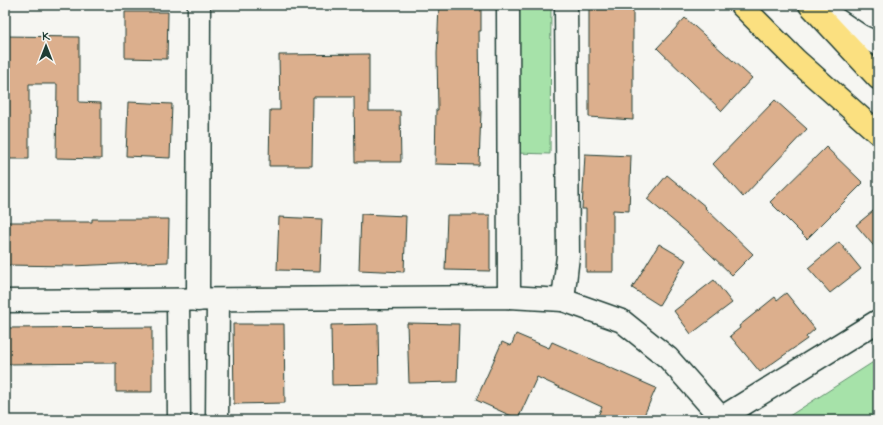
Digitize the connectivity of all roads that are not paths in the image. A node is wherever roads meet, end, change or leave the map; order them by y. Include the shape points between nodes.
1 (199, 5) edge
2 (508, 5) edge
3 (566, 5) edge
4 (741, 5) edge
5 (810, 5) edge
6 (816, 5) edge
7 (878, 44) edge
8 (878, 78) edge
9 (878, 133) edge
10 (509, 297) junction
11 (198, 300) junction
12 (563, 300) junction
13 (5, 301) edge
14 (878, 321) edge
15 (721, 419) edge
16 (179, 420) edge
17 (216, 420) edge

1 - 11 street
2 - 10 street
3 - 12 street via 568,256
4 - 9 main road via 796,60
5 - 8 main road
6 - 7 street via 860,36
10 - 11 street
10 - 12 street
11 - 13 street
11 - 16 street
11 - 17 street
12 - 15 street via 622,321 668,358
14 - 15 street

